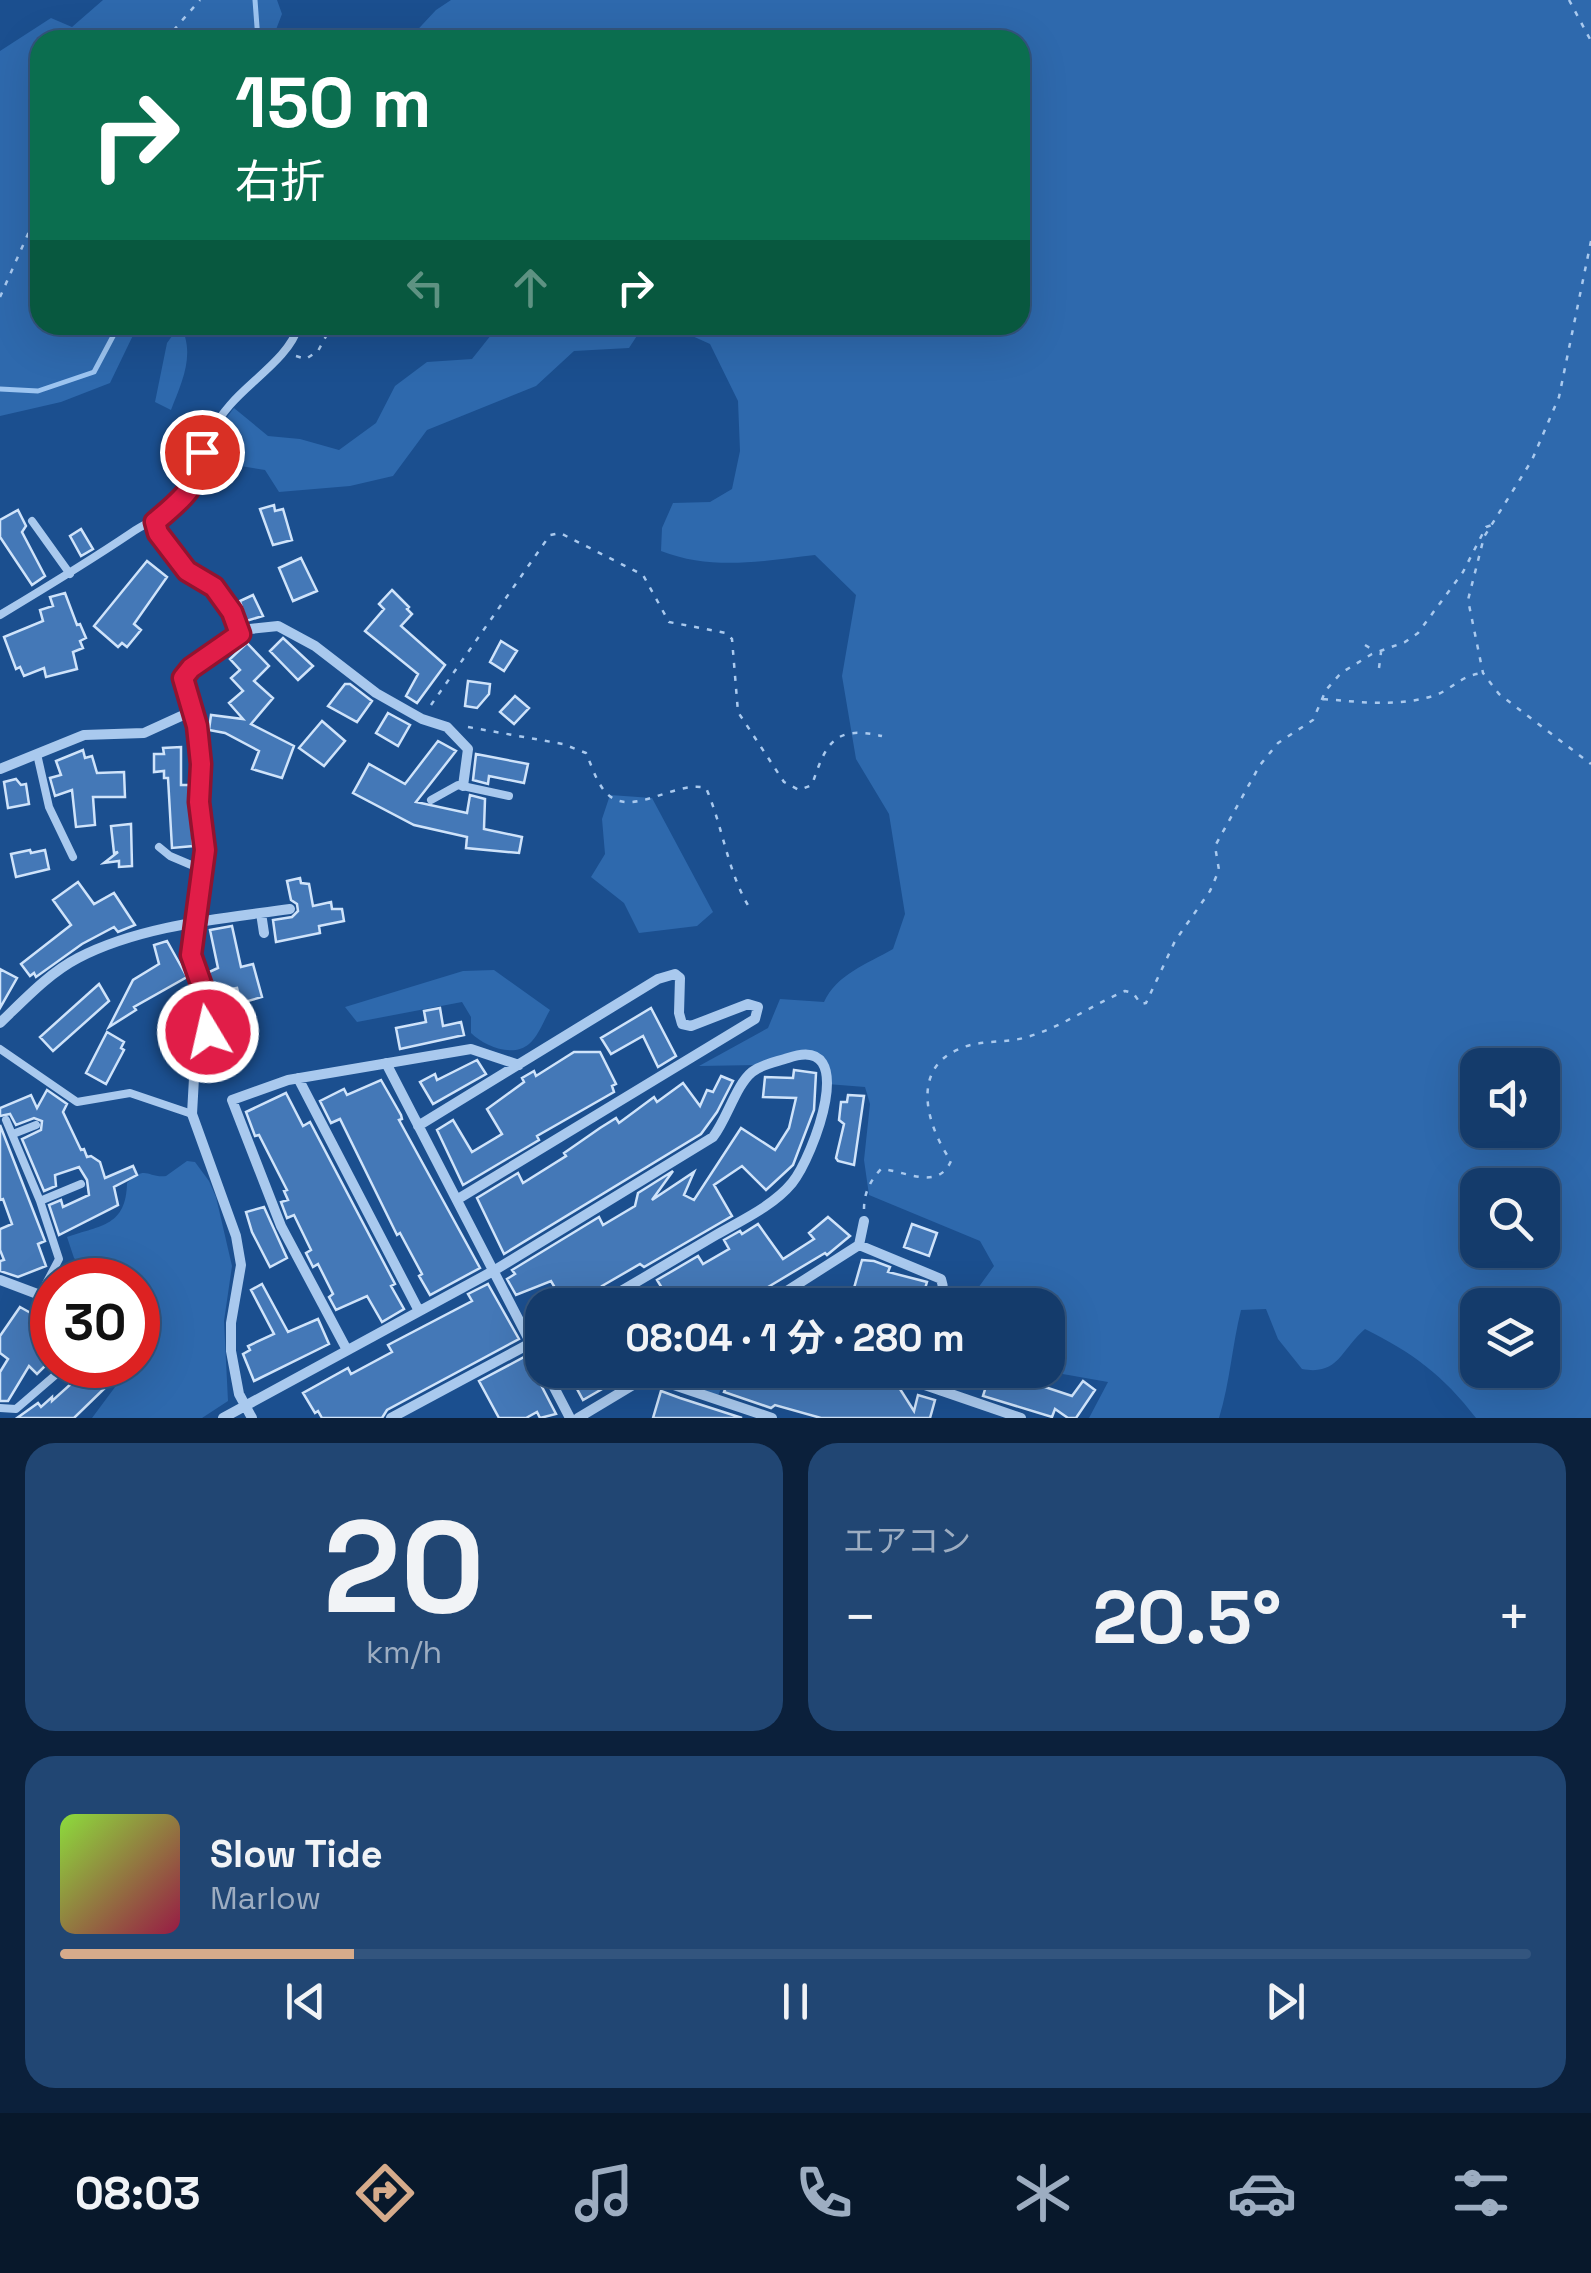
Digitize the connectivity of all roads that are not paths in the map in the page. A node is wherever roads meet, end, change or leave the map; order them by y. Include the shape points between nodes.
1 (296, 335) edge
2 (32, 520) dead end
3 (155, 522) junction
4 (70, 574) junction
5 (0, 615) edge
6 (240, 634) junction
7 (190, 712) junction
8 (36, 754) junction
9 (0, 770) edge
10 (463, 786) junction
11 (509, 796) dead end
12 (431, 800) dead end
13 (159, 848) dead end
14 (73, 856) dead end
15 (202, 870) junction
16 (290, 909) dead end
17 (261, 913) junction
18 (196, 922) junction
19 (264, 933) dead end
20 (0, 1022) edge
21 (0, 1049) edge
22 (386, 1063) junction
23 (519, 1065) junction
24 (298, 1078) junction
25 (192, 1114) junction
26 (6, 1120) dead end
27 (36, 1125) dead end
28 (418, 1126) junction
29 (13, 1134) junction
30 (81, 1184) dead end
31 (458, 1200) junction
32 (40, 1202) junction
33 (864, 1221) road end
34 (859, 1246) junction
35 (59, 1258) edge
36 (495, 1270) junction
37 (0, 1280) edge
38 (626, 1288) edge
39 (793, 1288) edge
40 (944, 1288) edge
41 (30, 1291) edge
42 (419, 1312) junction
43 (525, 1332) edge
44 (525, 1347) edge
45 (347, 1350) junction
46 (40, 1388) edge
47 (554, 1388) edge
48 (627, 1388) edge
49 (683, 1388) edge
50 (934, 1388) edge
51 (949, 1388) edge
52 (949, 1393) junction
53 (246, 1406) junction
54 (0, 1408) edge
55 (223, 1418) edge
56 (252, 1418) edge
57 (390, 1418) edge
58 (570, 1418) edge
59 (578, 1418) edge
60 (772, 1418) edge
61 (1022, 1418) edge

1 - 3 lane via 214,425 188,495
2 - 4 lane
3 - 4 lane
3 - 6 lane via 187,571 214,587
4 - 5 lane
6 - 7 street via 183,678
6 - 10 street via 278,626 376,693 447,727 468,749
7 - 8 street via 144,733 84,735
7 - 15 street via 201,764
8 - 9 street
8 - 14 lane via 49,807
10 - 11 lane
10 - 12 lane
13 - 15 lane
15 - 18 street
16 - 17 street
17 - 18 street
17 - 19 street
18 - 20 street via 77,958
18 - 25 street via 191,955 210,1009
21 - 25 lane via 77,1102 130,1093
22 - 23 street via 470,1049
22 - 24 street
22 - 28 street
23 - 28 street
23 - 31 street via 658,978 680,978 682,1024 748,1004 758,1007 756,1019
24 - 42 street
24 - 45 street via 232,1100 281,1226
25 - 53 street via 236,1236 241,1265 230,1351
26 - 29 lane
27 - 29 lane
28 - 31 street
29 - 32 lane
30 - 32 lane
31 - 36 street
32 - 35 lane
33 - 34 street
34 - 39 street
34 - 40 street via 941,1279
36 - 38 street via 713,1137 756,1069 800,1053 824,1061 821,1124 791,1184 767,1206
36 - 42 street
36 - 43 street
37 - 41 street
42 - 45 street
44 - 57 street
45 - 53 street
46 - 54 lane via 16,1408
47 - 58 street
48 - 59 street
49 - 60 street
50 - 52 street
51 - 52 street
52 - 61 street
53 - 55 street
53 - 56 street

